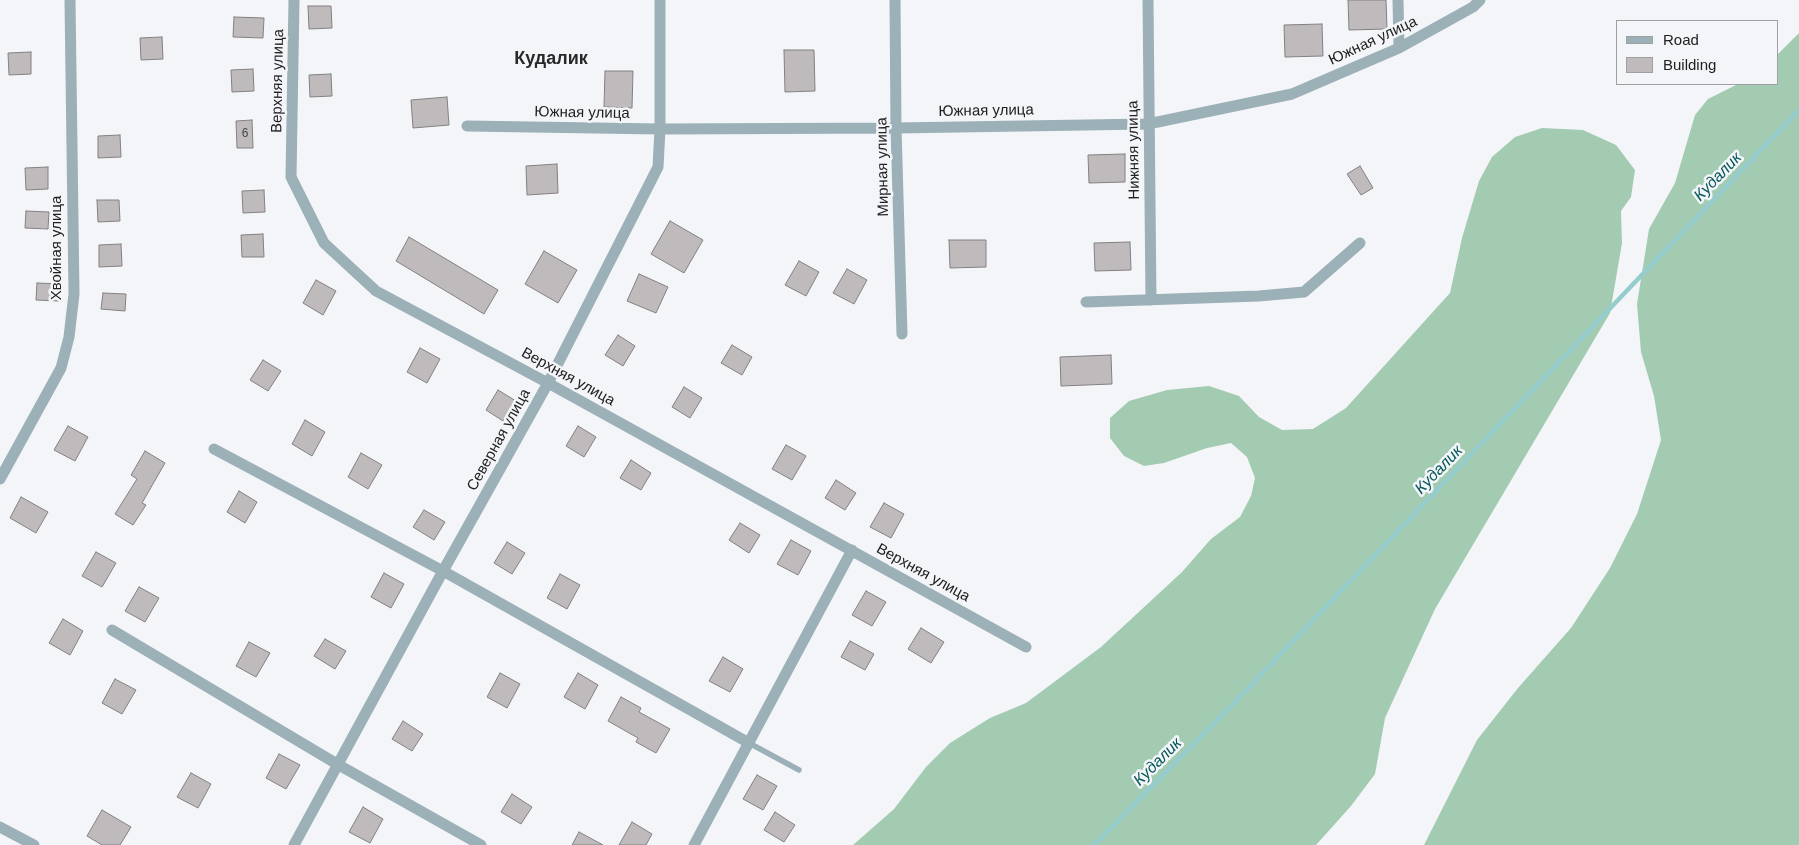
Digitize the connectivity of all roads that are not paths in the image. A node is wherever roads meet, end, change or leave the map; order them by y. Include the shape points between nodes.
1 (70, 0) edge
2 (294, 0) edge
3 (660, 0) edge
4 (895, 0) edge
5 (1148, 0) edge
6 (1398, 0) edge
7 (1480, 0) edge
8 (1399, 48) junction
9 (1148, 124) junction
10 (467, 126) dead end
11 (896, 128) junction
12 (660, 129) junction
13 (1360, 243) dead end
14 (1151, 300) junction
15 (1086, 302) dead end
16 (902, 334) dead end
17 (548, 383) junction
18 (214, 449) dead end
19 (0, 479) edge
20 (852, 550) junction
21 (443, 571) junction
22 (112, 630) dead end
23 (1026, 647) dead end
24 (749, 743) junction
25 (337, 764) junction
26 (799, 770) dead end
27 (0, 827) edge
28 (34, 845) edge
29 (294, 845) edge
30 (481, 845) edge
31 (694, 845) edge

1 - 19 street, Хвойная улица via 74,294 69,337 60,368
2 - 17 street, Верхняя улица via 291,177 324,243 376,291
3 - 12 street, Северная улица
4 - 11 street, Мирная улица
5 - 9 street, Нижняя улица
6 - 8 street
7 - 8 street, Южная улица
8 - 9 street, Южная улица via 1292,94
9 - 11 street, Южная улица
9 - 14 street, Нижняя улица
10 - 12 street, Южная улица
11 - 12 street, Южная улица
11 - 16 street, Мирная улица
12 - 17 street, Северная улица via 658,167
13 - 14 street via 1304,292
14 - 15 street
17 - 20 street, Верхняя улица
17 - 21 street, Северная улица
18 - 21 street
20 - 23 street, Верхняя улица
20 - 24 street
21 - 24 street
21 - 25 street, Северная улица
22 - 25 street
24 - 26 lane
24 - 31 street
25 - 29 street, Северная улица
25 - 30 street
27 - 28 street

